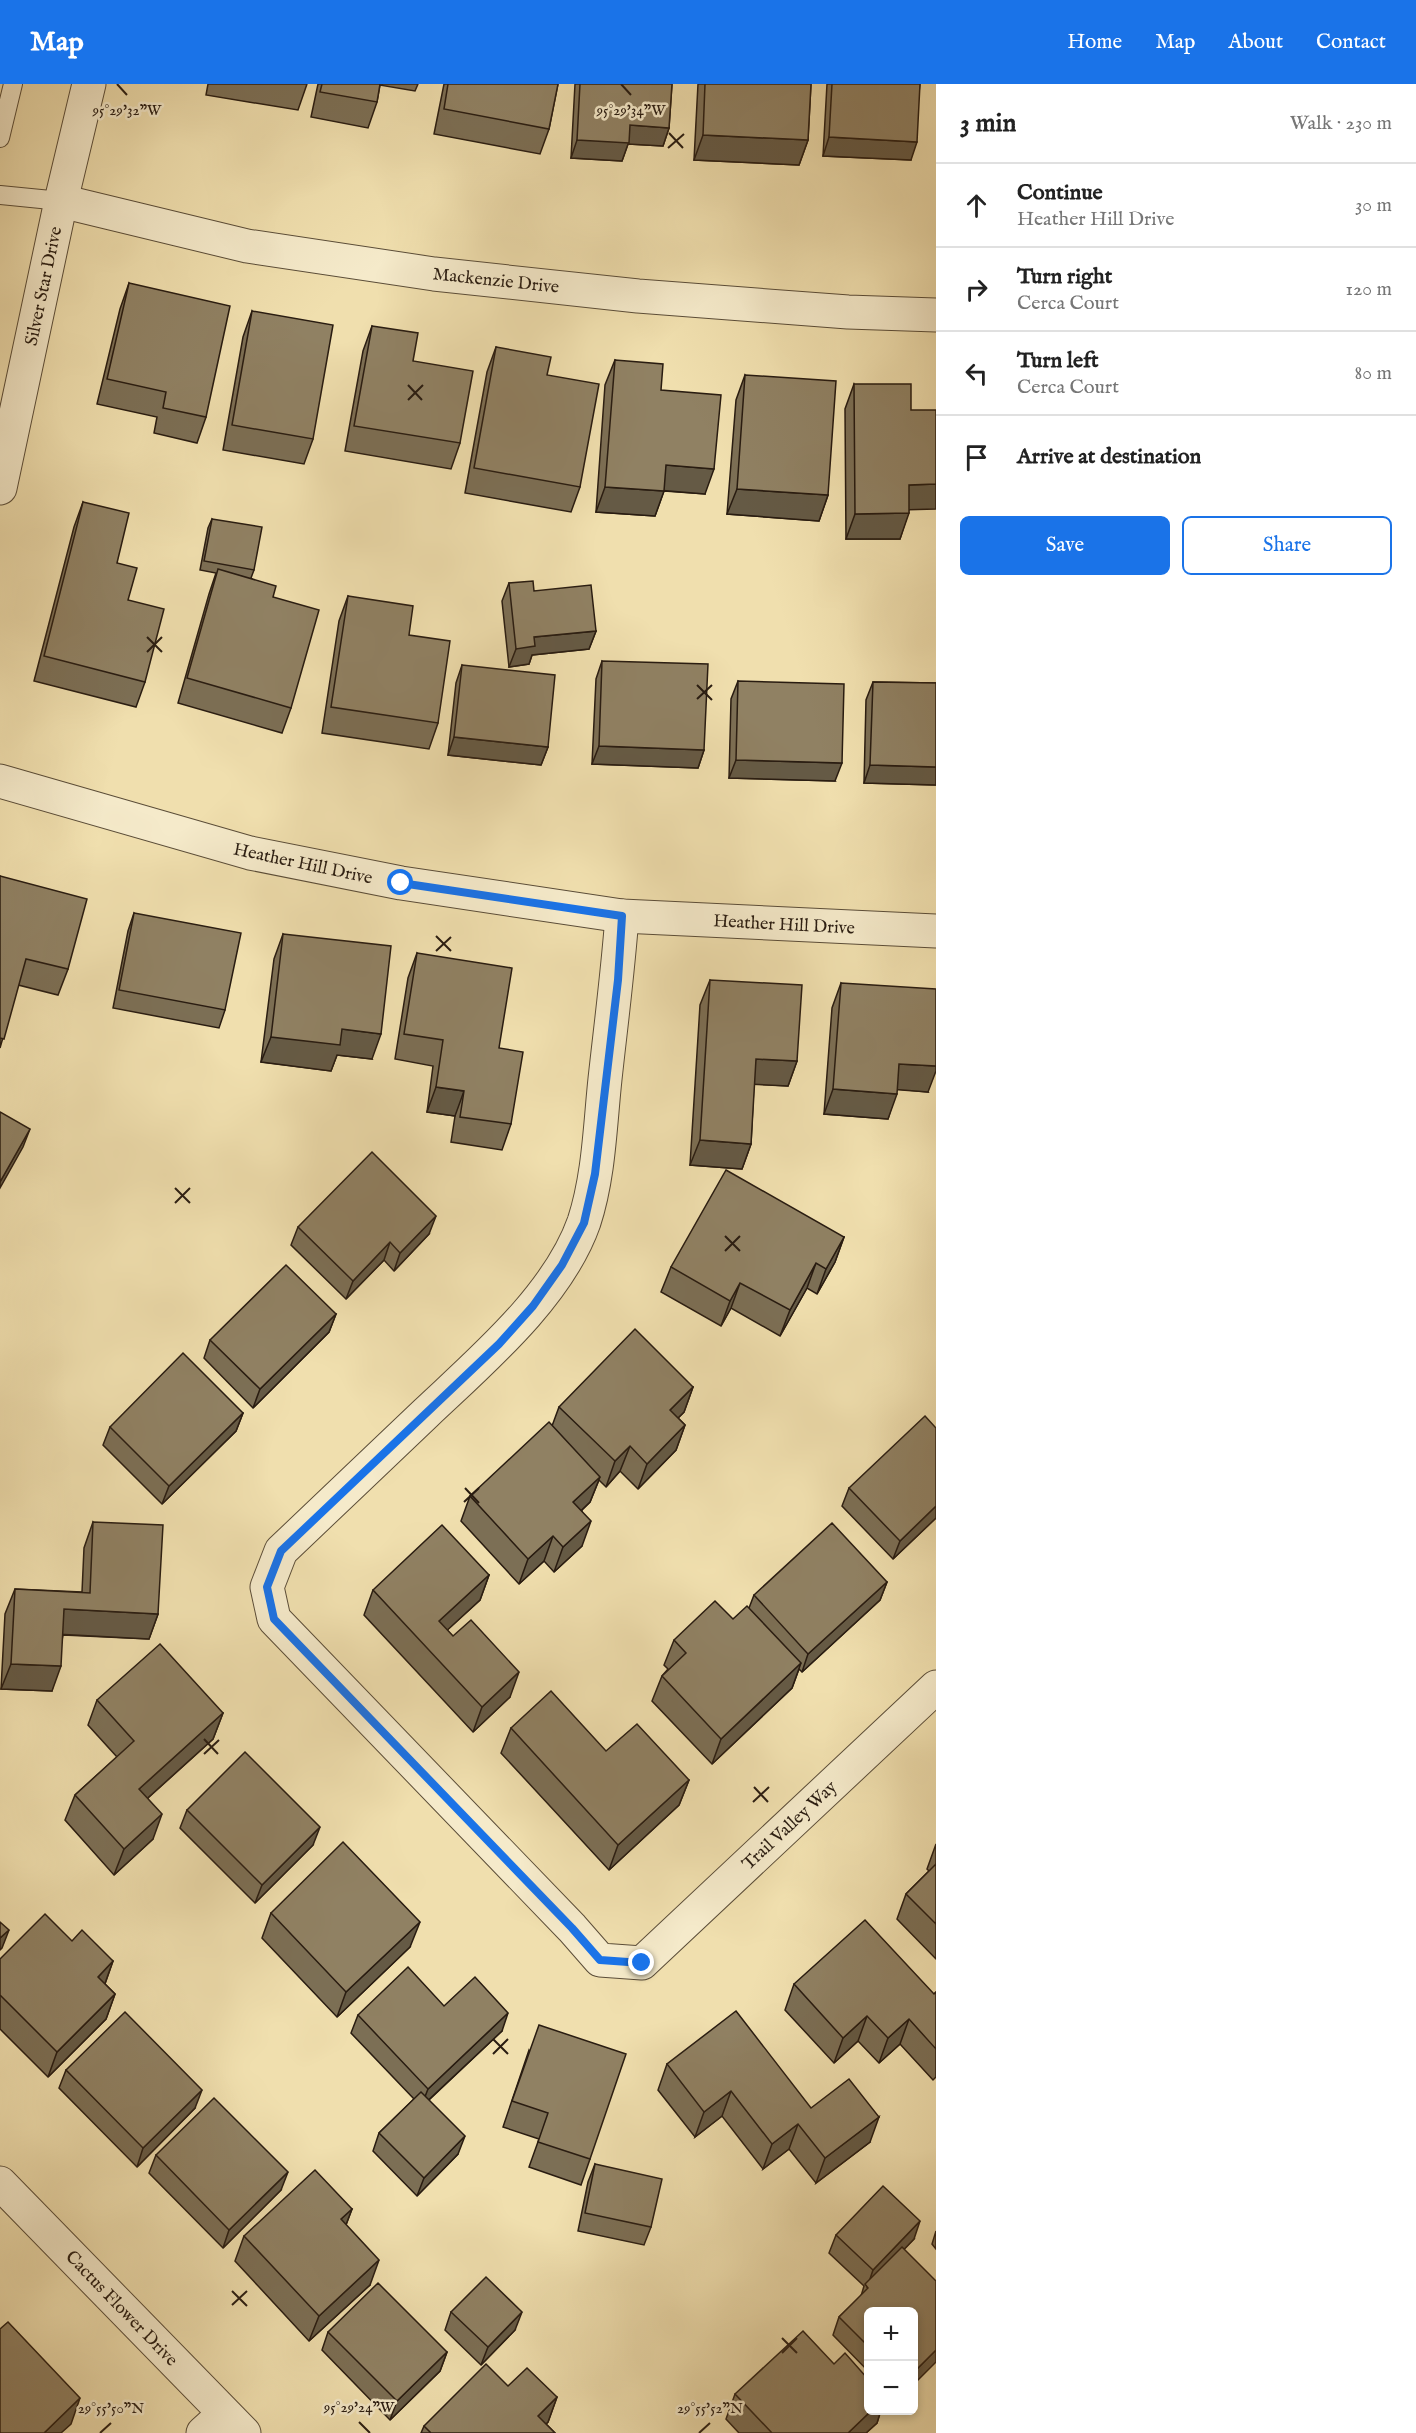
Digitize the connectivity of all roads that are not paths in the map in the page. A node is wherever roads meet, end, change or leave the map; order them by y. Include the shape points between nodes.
1 (13, 84) edge
2 (89, 84) edge
3 (0, 138) edge
4 (0, 195) edge
5 (61, 201) junction
6 (936, 315) edge
7 (6, 430) edge
8 (0, 488) edge
9 (0, 781) edge
10 (622, 916) junction
11 (936, 931) edge
12 (936, 1687) edge
13 (0, 2183) edge
14 (224, 2427) edge

1 - 3 lane
2 - 5 street, Silver Star Drive
4 - 5 lane
5 - 6 street, Mackenzie Drive via 248,246 434,274 638,296
5 - 7 street, Silver Star Drive
7 - 8 street, Silver Star Drive
9 - 10 street, Heather Hill Drive via 250,853 401,883
10 - 11 street, Heather Hill Drive
10 - 12 street, Trail Valley Way via 595,1174 584,1223 562,1265 499,1344 281,1551 267,1587 274,1619 600,1960 642,1963
13 - 14 street, Cactus Flower Drive

